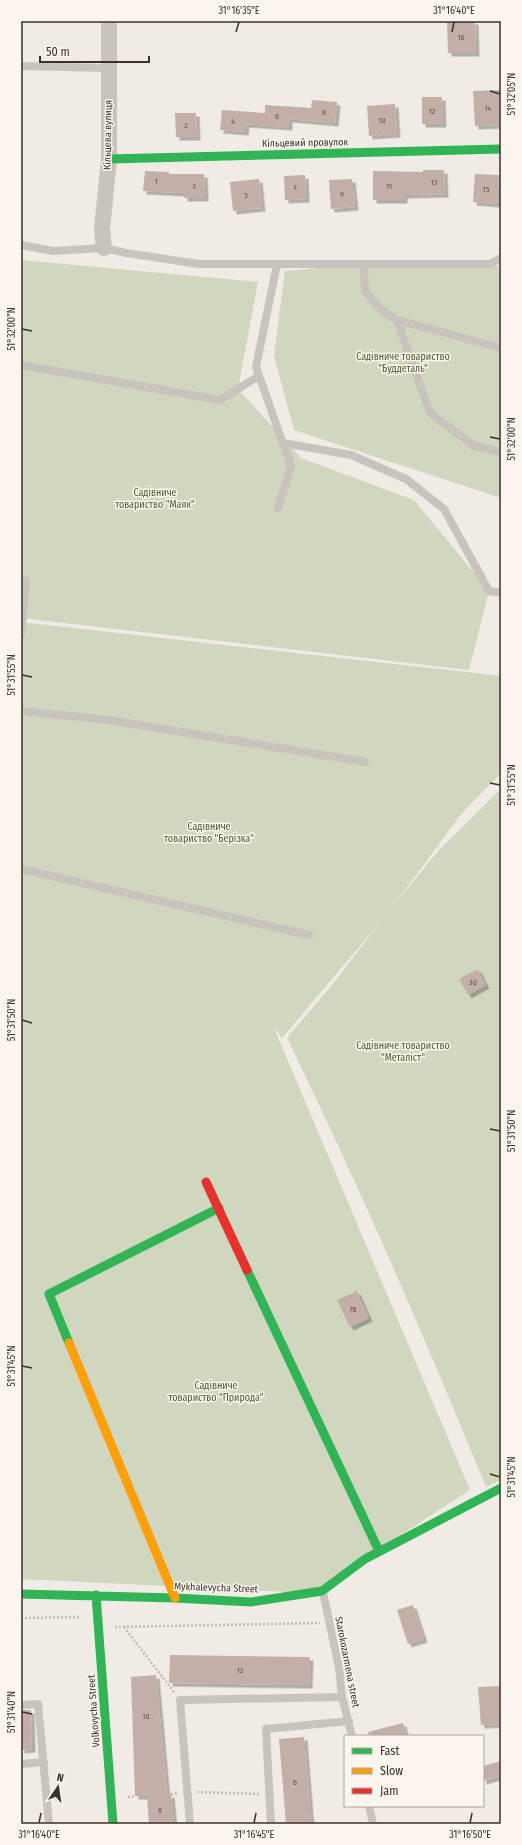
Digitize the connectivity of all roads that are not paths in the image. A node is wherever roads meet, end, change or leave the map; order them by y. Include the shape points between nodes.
1 (109, 21) edge
2 (21, 66) edge
3 (108, 68) junction
4 (501, 149) edge
5 (109, 159) junction
6 (21, 245) edge
7 (104, 248) junction
8 (501, 258) edge
9 (277, 264) junction
10 (364, 264) junction
11 (397, 320) junction
12 (501, 348) edge
13 (21, 365) edge
14 (259, 376) junction
15 (284, 443) junction
16 (501, 452) edge
17 (278, 508) dead end
18 (21, 580) edge
19 (501, 593) edge
20 (21, 634) edge
21 (21, 711) edge
22 (365, 762) dead end
23 (21, 869) edge
24 (309, 935) dead end
25 (206, 1182) dead end
26 (219, 1208) junction
27 (501, 1488) edge
28 (379, 1551) junction
29 (322, 1591) junction
30 (21, 1594) edge
31 (96, 1595) junction
32 (175, 1598) junction
33 (342, 1697) junction
34 (21, 1705) edge
35 (349, 1721) junction
36 (352, 1735) edge
37 (44, 1762) junction
38 (21, 1764) edge
39 (369, 1807) edge
40 (49, 1824) edge
41 (113, 1824) edge
42 (190, 1824) edge
43 (271, 1824) edge
44 (373, 1824) edge

1 - 3 street, Кільцева вулиця
2 - 3 lane
3 - 5 street, Кільцева вулиця
4 - 5 street, Кільцевий провулок
5 - 7 street, Кільцева вулиця via 102,229
6 - 7 lane via 53,251
7 - 9 lane via 199,264
8 - 10 lane via 490,264
9 - 10 lane
9 - 14 lane via 256,367
10 - 11 lane via 365,290 381,310
11 - 12 lane
11 - 16 lane via 430,413 474,446
13 - 14 lane via 220,400
14 - 15 lane
15 - 17 lane via 291,466
15 - 19 lane via 352,456 406,478 444,509 489,591
18 - 20 lane via 26,581
21 - 22 lane via 109,720
23 - 24 lane
25 - 26 street
26 - 28 street
26 - 32 street via 49,1294
27 - 28 street, Mykhalevycha Street
28 - 29 street, Mykhalevycha Street
29 - 32 street, Mykhalevycha Street via 251,1602
29 - 33 lane, Starokozarmena street via 339,1668
30 - 31 street, Mykhalevycha Street
31 - 32 street, Mykhalevycha Street
31 - 41 street, Volkovycha Street
33 - 35 lane, Starokozarmena street
33 - 42 lane via 180,1700
34 - 37 lane via 38,1704
35 - 36 lane, Starokozarmena street
35 - 43 lane via 266,1729
37 - 38 lane
37 - 40 lane
39 - 44 lane

